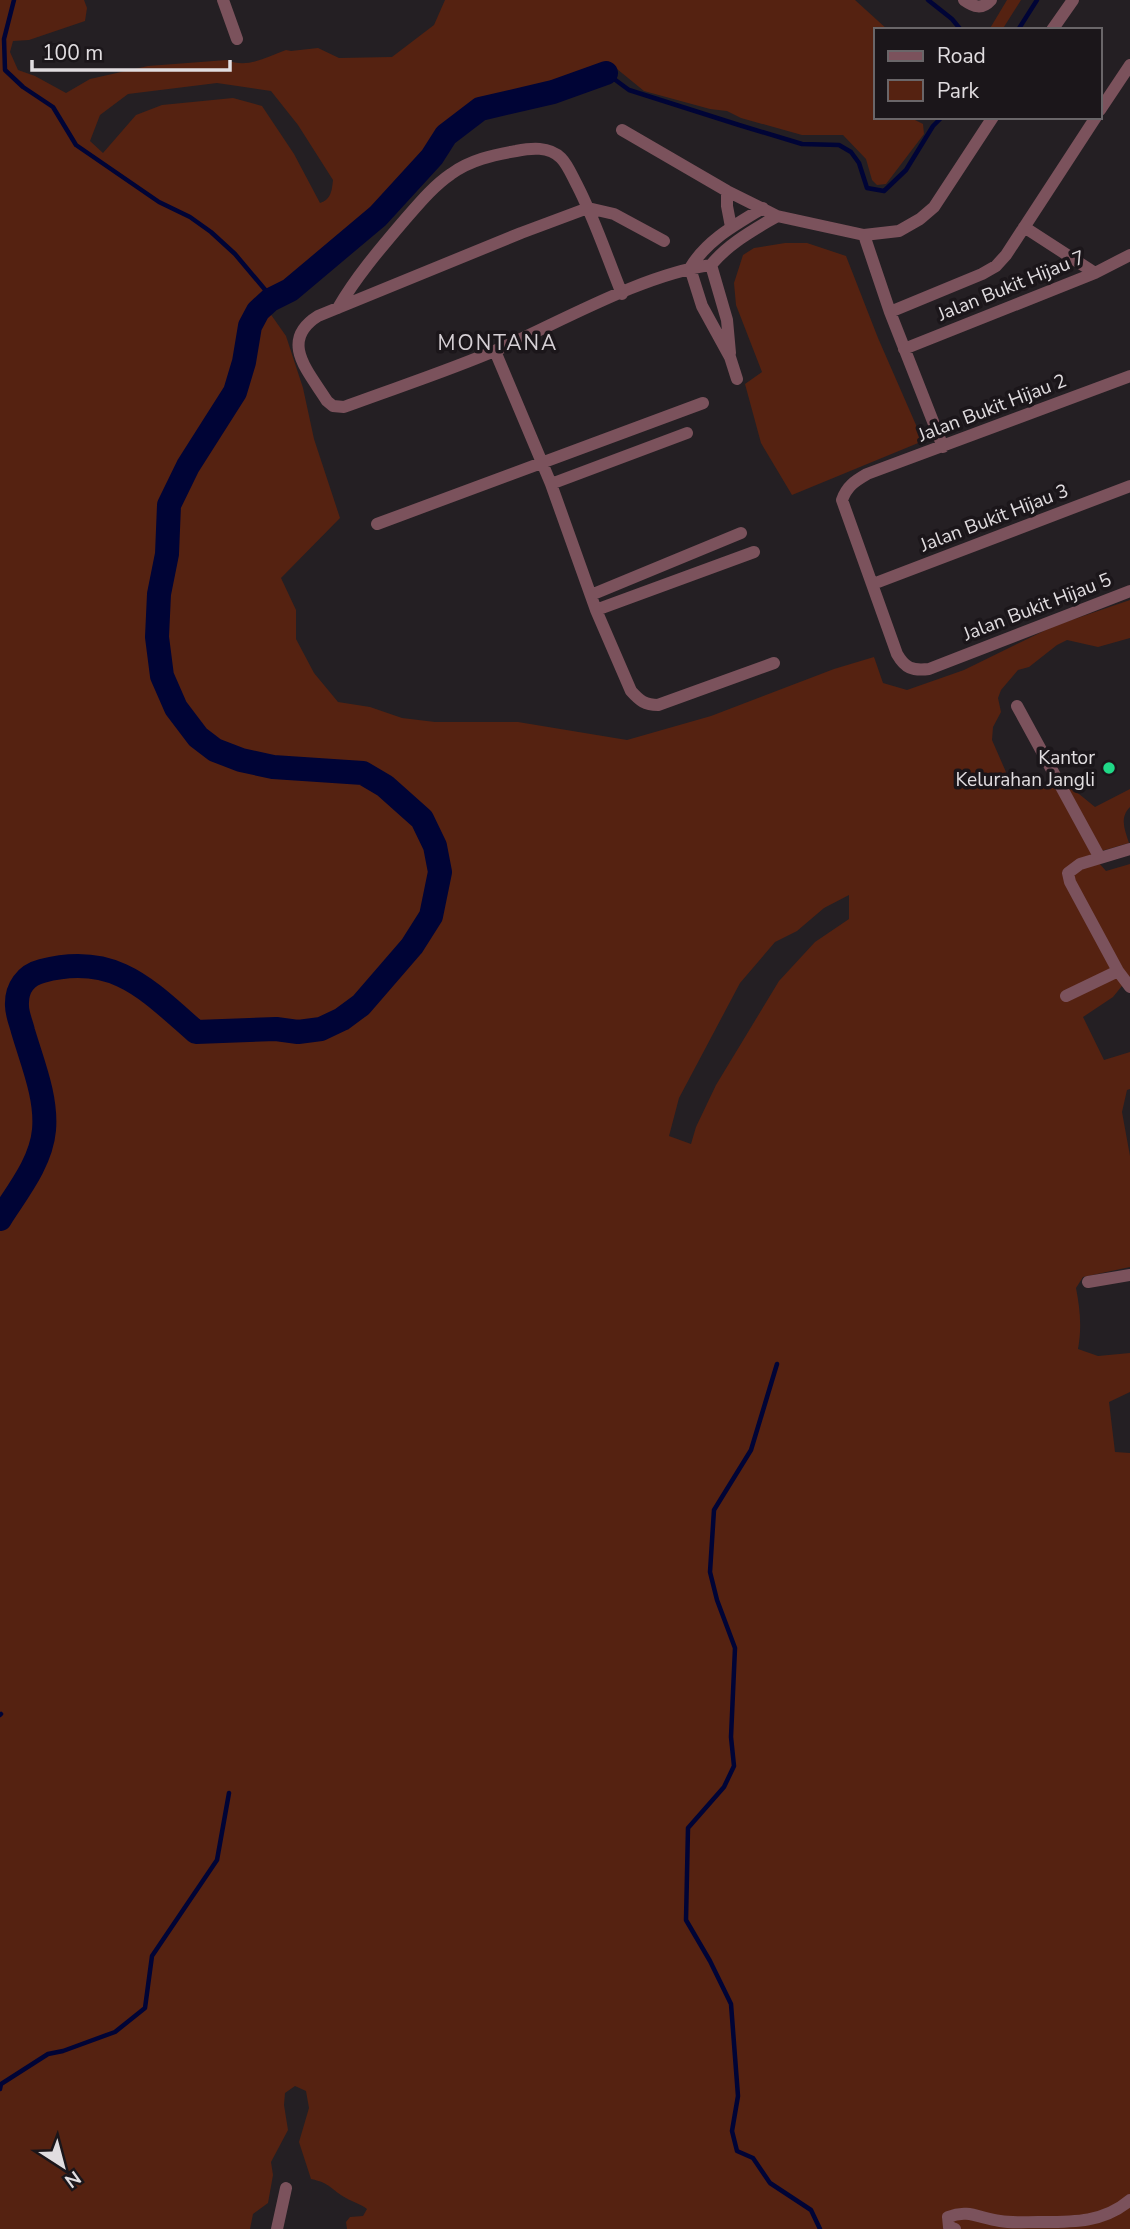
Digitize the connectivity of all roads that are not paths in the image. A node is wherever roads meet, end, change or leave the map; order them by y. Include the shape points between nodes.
1 (222, 0) edge
2 (964, 0) edge
3 (1073, 0) edge
4 (988, 3) edge
5 (1053, 28) edge
6 (237, 39) dead end
7 (1130, 65) edge
8 (1102, 107) edge
9 (992, 119) edge
10 (1095, 119) edge
11 (622, 130) dead end
12 (727, 191) junction
13 (588, 208) junction
14 (763, 208) junction
15 (778, 216) junction
16 (731, 227) junction
17 (1024, 227) junction
18 (864, 235) junction
19 (664, 241) dead end
20 (1130, 255) edge
21 (711, 265) junction
22 (690, 268) junction
23 (1095, 273) junction
24 (622, 294) junction
25 (338, 308) junction
26 (890, 312) junction
27 (904, 349) junction
28 (495, 351) junction
29 (730, 357) junction
30 (1130, 376) edge
31 (737, 379) dead end
32 (703, 403) dead end
33 (687, 433) dead end
34 (943, 447) junction
35 (541, 462) junction
36 (551, 484) junction
37 (1130, 486) edge
38 (377, 524) dead end
39 (741, 533) dead end
40 (754, 552) dead end
41 (873, 584) junction
42 (1130, 591) edge
43 (591, 595) junction
44 (596, 610) junction
45 (774, 663) dead end
46 (1017, 706) dead end
47 (1130, 849) edge
48 (1100, 858) junction
49 (1118, 971) junction
50 (1130, 987) edge
51 (1066, 996) dead end
52 (1130, 1275) edge
53 (1088, 1282) dead end
54 (286, 2188) dead end
55 (1130, 2200) edge
56 (951, 2228) edge
57 (277, 2229) edge

1 - 6 street
2 - 4 street via 978,7
3 - 5 street
7 - 8 street
9 - 18 street via 934,207 899,231
10 - 17 street
11 - 12 street
12 - 14 street
12 - 16 street
13 - 19 street via 614,214
13 - 24 street
13 - 25 street
13 - 25 street via 562,158 545,149 493,155 468,164 419,204
14 - 15 street
14 - 16 street
15 - 18 street
15 - 21 street via 739,239
16 - 22 street via 701,251
17 - 23 street
17 - 26 street via 996,266
18 - 26 street
20 - 23 street, Jalan Bukit Hijau 7
21 - 22 street
21 - 29 street via 727,320
22 - 24 street
22 - 29 street via 702,306
23 - 27 street, Jalan Bukit Hijau 7
24 - 28 street
25 - 28 street via 302,329 298,345 327,401 338,408
26 - 27 street
27 - 34 street
28 - 35 street
29 - 31 street
30 - 34 street, Jalan Bukit Hijau 2
32 - 35 street
33 - 36 street
34 - 41 street, Jalan Bukit Hijau 2 via 867,474 845,491 842,500
35 - 36 street
35 - 38 street
36 - 43 street
37 - 41 street, Jalan Bukit Hijau 3
39 - 43 street
40 - 44 street
41 - 42 street, Jalan Bukit Hijau 5 via 897,654 908,668 917,671
43 - 44 street
44 - 45 street via 631,691 648,705
46 - 48 street
47 - 48 street
48 - 49 street via 1072,868 1069,877
49 - 50 street
49 - 51 street
52 - 53 street
54 - 57 street
55 - 56 street via 1117,2211 1078,2222 1001,2221 961,2212 948,2217

